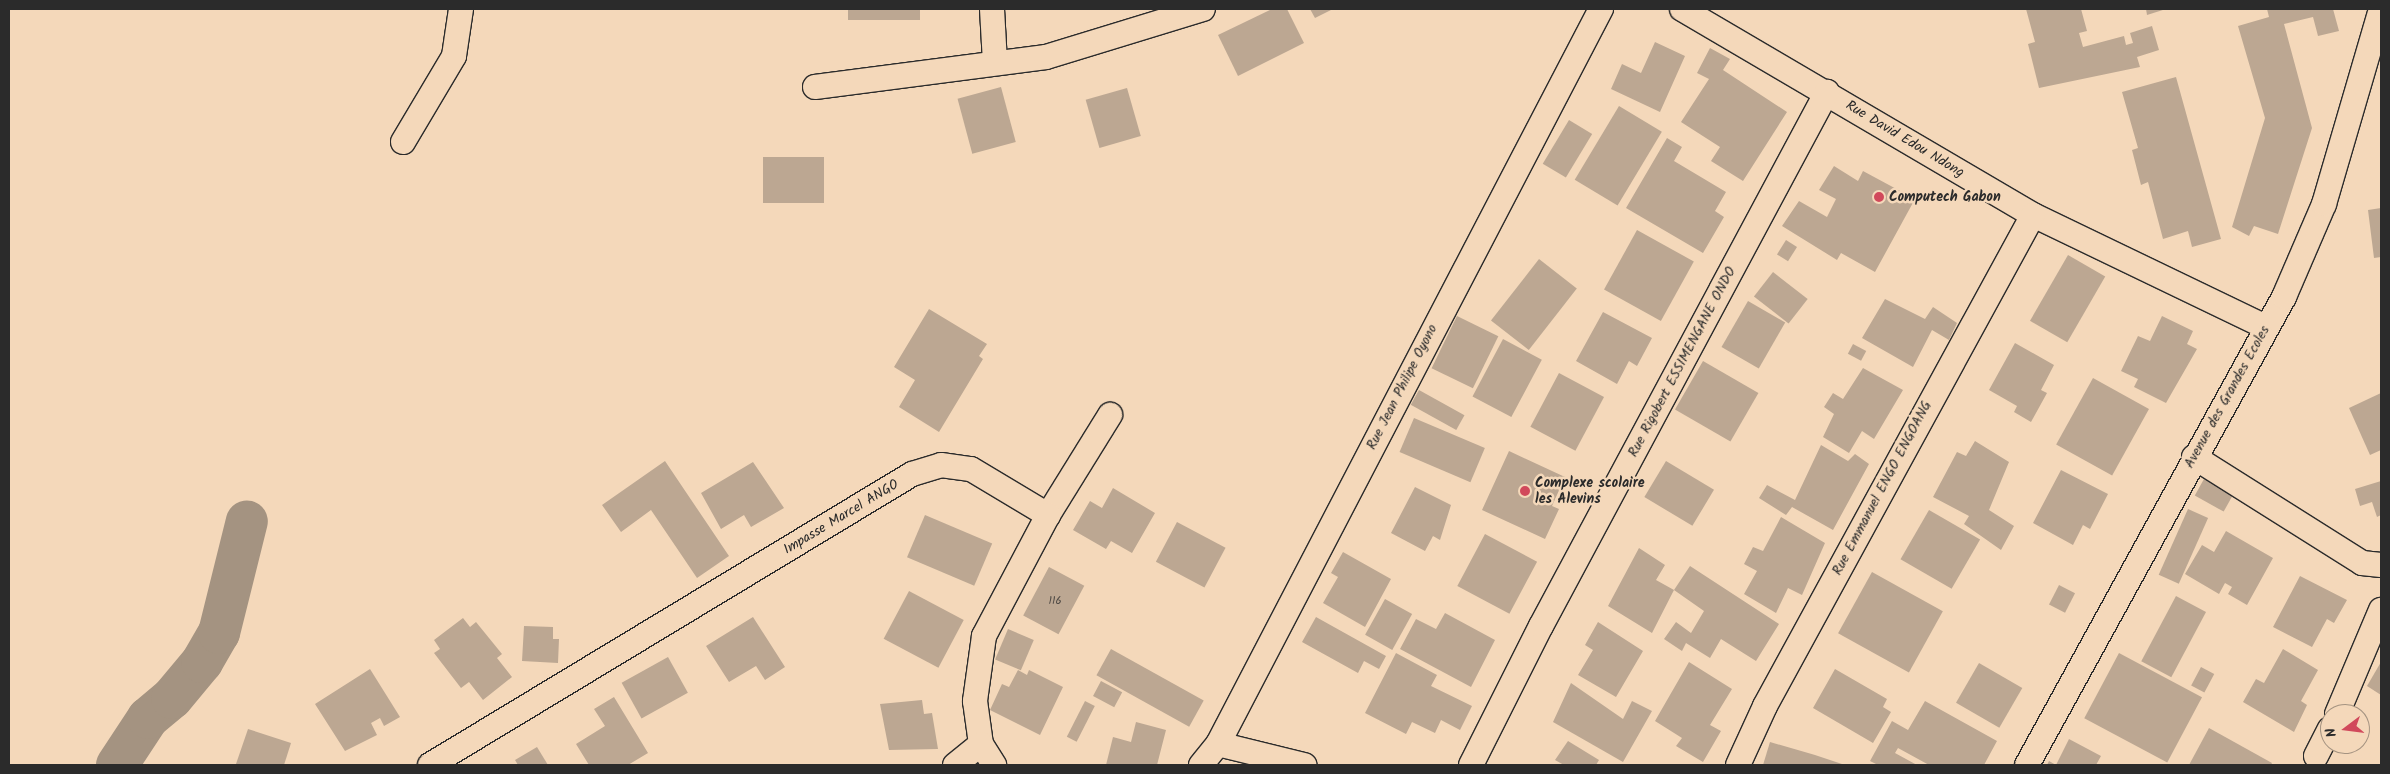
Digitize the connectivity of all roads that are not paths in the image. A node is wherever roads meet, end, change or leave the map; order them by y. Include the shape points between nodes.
1 (461, 9) edge
2 (992, 9) edge
3 (1203, 9) edge
4 (1601, 9) edge
5 (1682, 9) edge
6 (2380, 9) edge
7 (994, 62) junction
8 (815, 87) dead end
9 (1827, 92) junction
10 (403, 142) dead end
11 (2033, 215) junction
12 (2266, 327) junction
13 (1110, 415) dead end
14 (2194, 457) junction
15 (1048, 515) junction
16 (2381, 565) edge
17 (2381, 610) edge
18 (2341, 704) edge
19 (981, 744) junction
20 (1218, 744) junction
21 (2320, 748) edge
22 (2316, 756) dead end
23 (430, 765) edge
24 (955, 765) edge
25 (994, 765) edge
26 (1201, 765) edge
27 (1304, 765) edge
28 (1471, 765) edge
29 (1738, 765) edge
30 (2027, 765) edge

1 - 10 street via 454,56
2 - 7 street
3 - 7 street via 1094,45
4 - 20 street, Rue Jean Philipe Oyono
5 - 9 street, Rue David Edou Ndong
6 - 12 street, Avenue des Grandes Ecoles via 2324,204
7 - 8 street
9 - 11 street, Rue David Edou Ndong
9 - 28 street, Rue Rigobert ESSIMENGANE ONDO via 1545,617
11 - 12 street, Rue David Edou Ndong
11 - 29 street, Rue Emmanuel ENGO ENGOANG via 1765,706
12 - 14 street, Avenue des Grandes Ecoles
13 - 15 street
14 - 16 street via 2362,563
14 - 30 street, Avenue des Grandes Ecoles
15 - 19 street via 984,636 976,701
15 - 23 street, Impasse Marcel ANGO via 970,469 941,465 912,474
17 - 18 street
19 - 24 street
19 - 25 street
20 - 26 street, Rue Jean Philipe Oyono
20 - 27 street
21 - 22 street

